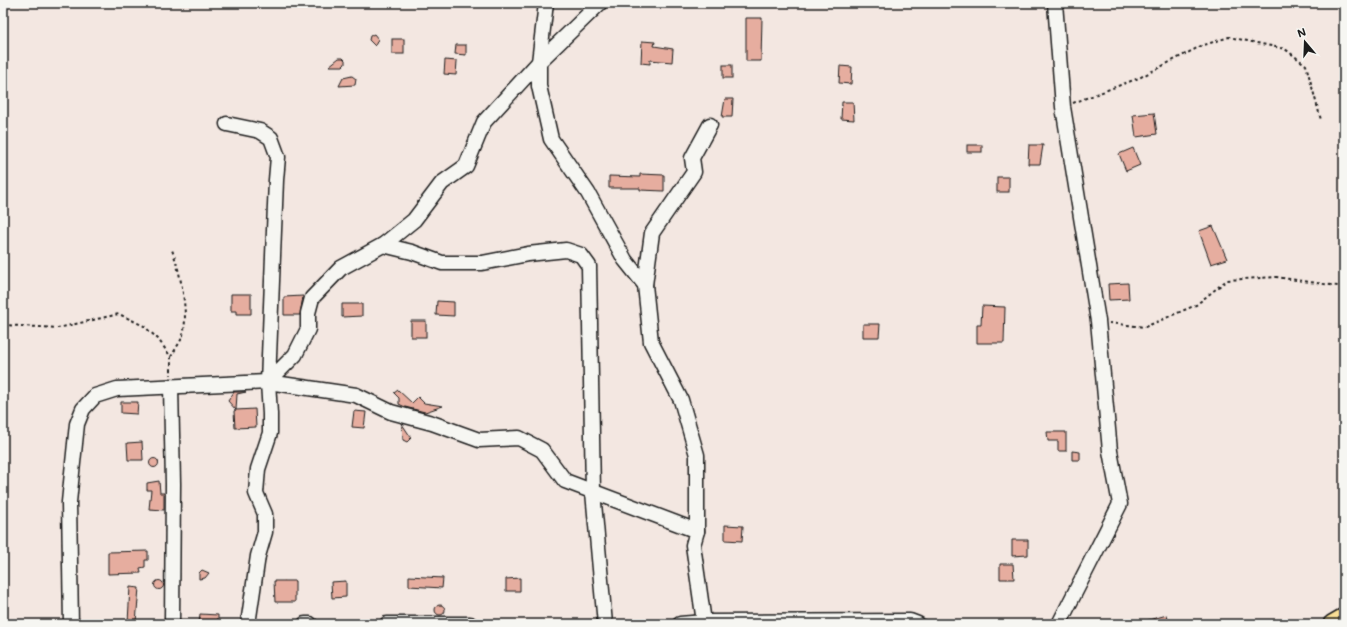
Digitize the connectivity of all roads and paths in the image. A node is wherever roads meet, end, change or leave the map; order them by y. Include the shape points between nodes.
1 (546, 3) edge
2 (600, 3) edge
3 (1055, 3) edge
4 (539, 62) junction
5 (1063, 107) junction
6 (1321, 120) dead end
7 (227, 124) dead end
8 (710, 125) dead end
9 (383, 245) junction
10 (172, 250) dead end
11 (645, 285) junction
12 (1344, 287) edge
13 (1098, 321) junction
14 (3, 325) edge
15 (171, 357) junction
16 (268, 382) junction
17 (171, 386) junction
18 (593, 492) junction
19 (697, 531) junction
20 (1344, 616) edge
21 (704, 622) junction
22 (802, 622) edge
23 (71, 624) edge
24 (172, 624) edge
25 (248, 624) edge
26 (305, 624) edge
27 (310, 624) edge
28 (379, 624) edge
29 (387, 624) edge
30 (470, 624) edge
31 (605, 624) edge
32 (680, 624) edge
33 (918, 624) edge
34 (1059, 624) edge
35 (1332, 624) edge

1 - 4 street
2 - 4 street
3 - 5 street
4 - 9 street via 484,122 466,166 442,183 414,220
4 - 11 street via 539,86 551,139 588,193 625,260
5 - 6 path via 1138,78 1201,46 1229,37 1285,49 1306,65
5 - 13 street
7 - 16 street via 260,131 271,138 278,158
8 - 11 street via 692,158 694,172 652,233
9 - 16 street via 341,268 312,298 308,313 308,329 295,355
9 - 18 street via 442,263 482,263 566,250 581,255 588,266
10 - 15 path via 182,281 184,320 182,337
11 - 19 street via 651,342 681,400 697,455
12 - 13 path via 1276,278 1227,280 1196,305 1145,327
13 - 34 street via 1110,451 1120,504
14 - 15 path via 58,328 119,314 144,326 158,339
15 - 17 path
16 - 17 street
16 - 18 street via 356,395 391,412 479,440 519,438 542,450 565,481
16 - 25 street via 270,433 258,469 256,493 265,514 265,532 258,556
17 - 23 street via 117,389 95,396 83,409 77,424 69,502
17 - 24 street
18 - 19 street
18 - 31 street
19 - 21 street via 693,545
20 - 35 main road
21 - 22 street
21 - 32 street
22 - 33 street via 910,621
26 - 27 street
28 - 29 street
29 - 30 street

